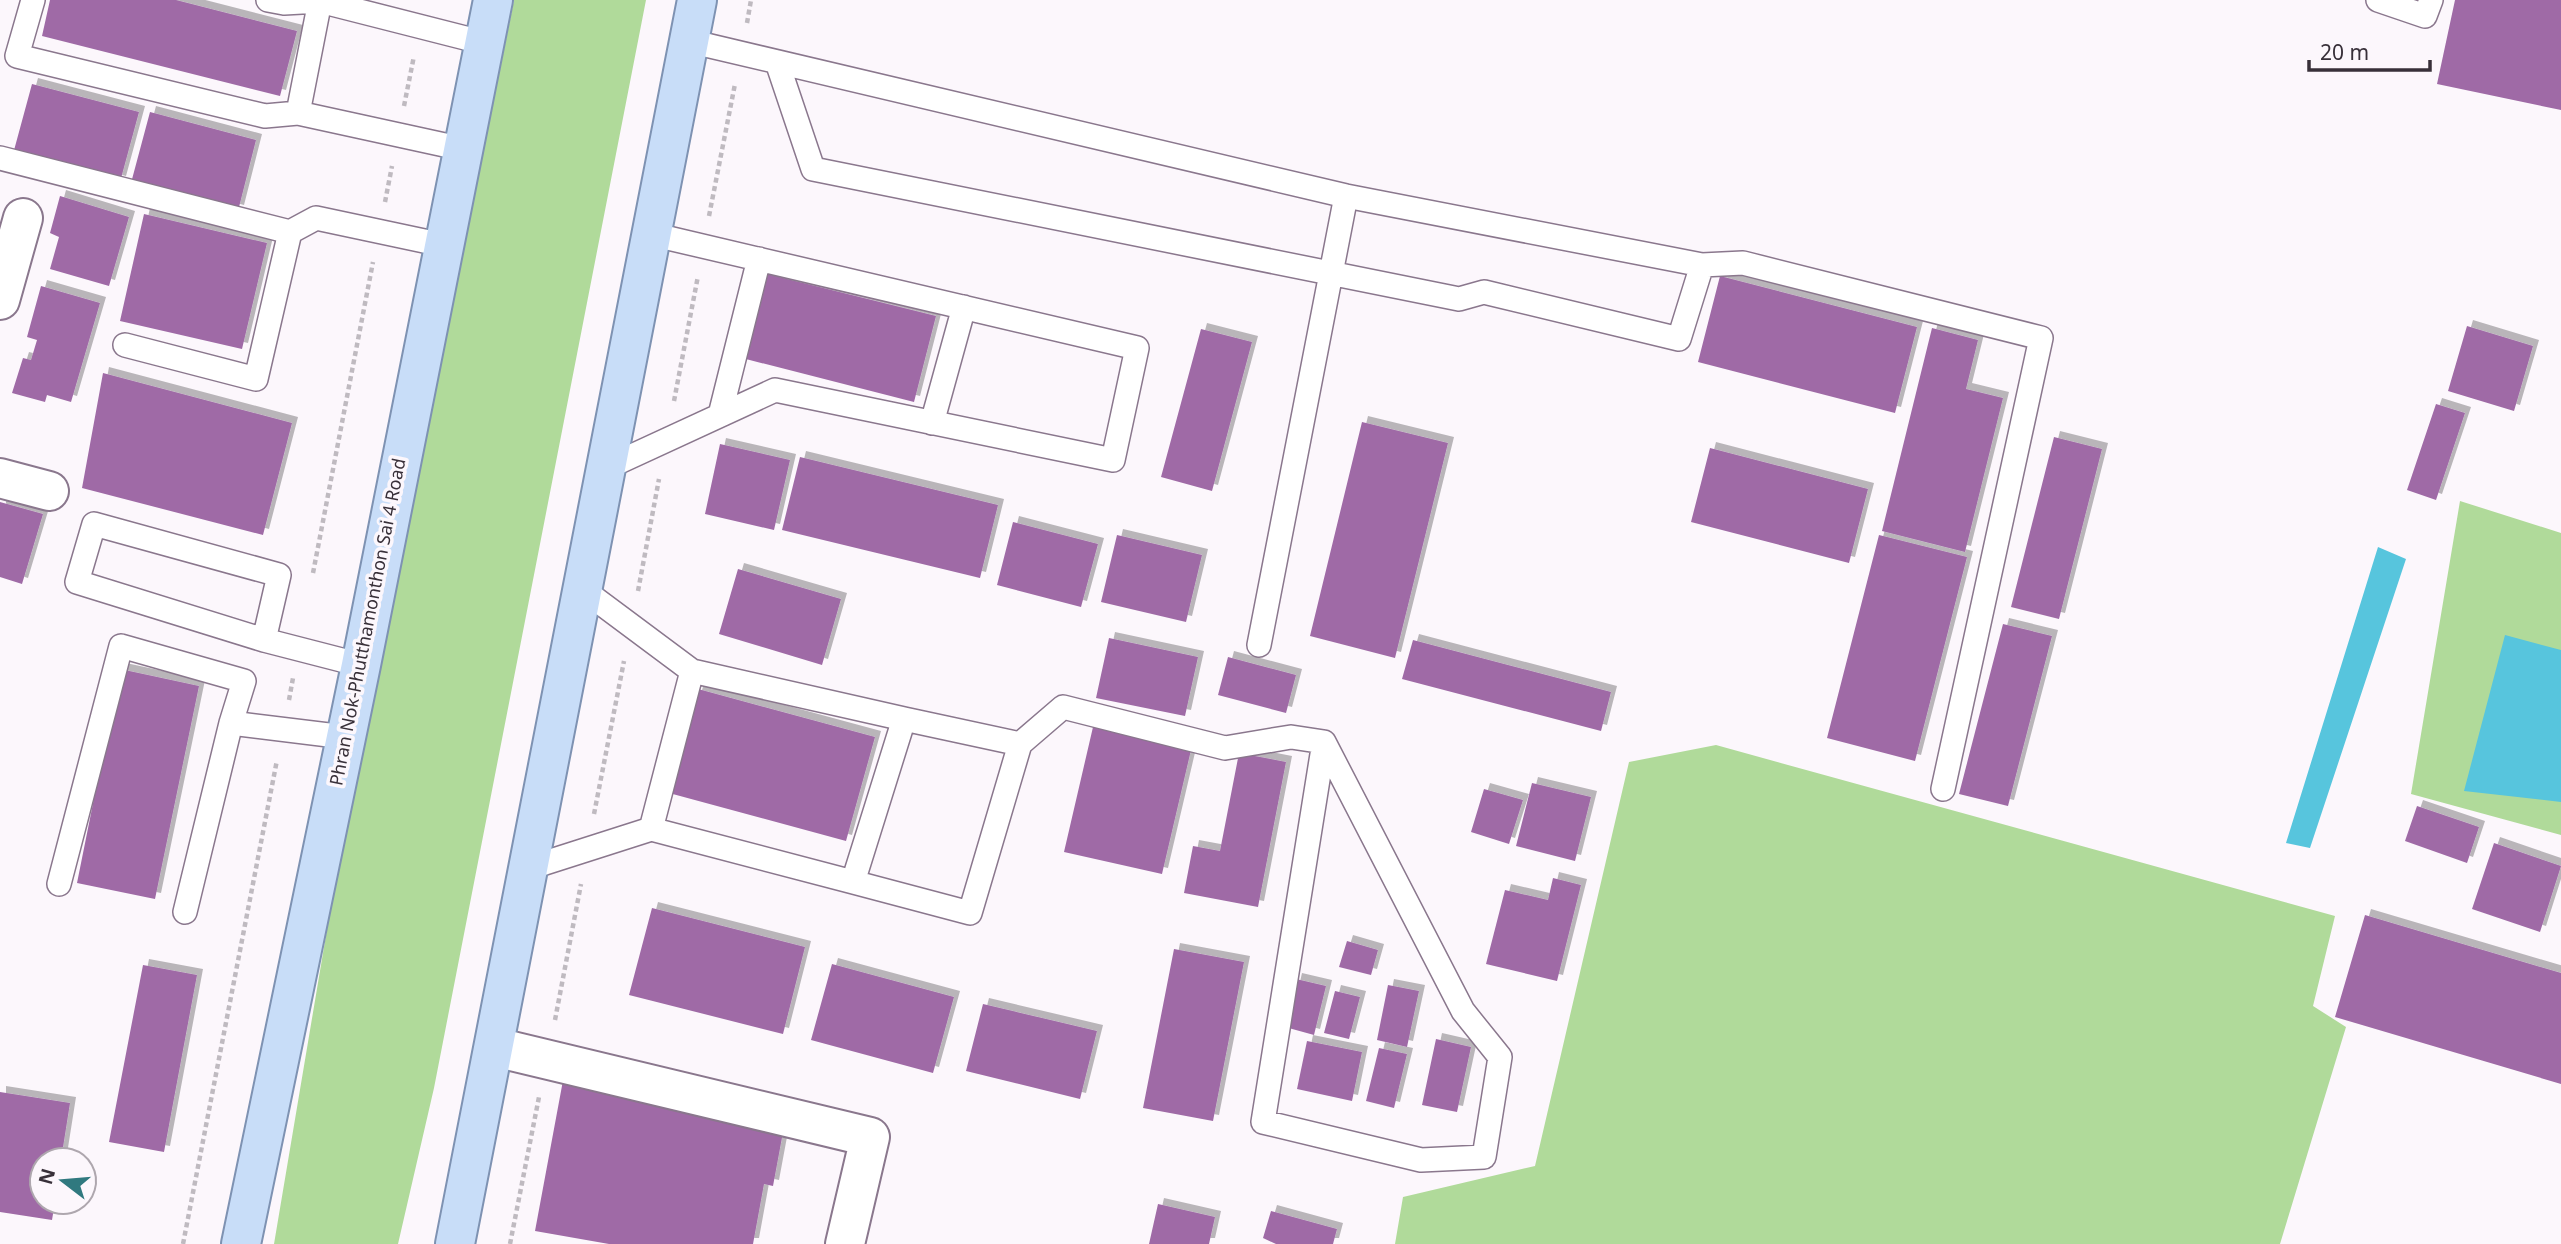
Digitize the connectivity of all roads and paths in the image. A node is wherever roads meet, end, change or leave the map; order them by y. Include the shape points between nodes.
1 (33, 0) edge
2 (268, 0) edge
3 (493, 0) edge
4 (697, 0) edge
5 (2378, 0) edge
6 (2431, 0) edge
7 (320, 1) edge
8 (689, 41) junction
9 (485, 43) junction
10 (777, 62) junction
11 (298, 113) junction
12 (463, 149) junction
13 (0, 158) edge
14 (1346, 196) junction
15 (23, 218) dead end
16 (290, 232) junction
17 (652, 234) junction
18 (443, 245) junction
19 (759, 260) junction
20 (1702, 265) junction
21 (1331, 274) junction
22 (0, 300) edge
23 (964, 307) junction
24 (125, 345) dead end
25 (720, 415) junction
26 (932, 423) junction
27 (606, 468) junction
28 (0, 478) edge
29 (49, 491) dead end
30 (582, 589) junction
31 (264, 640) junction
32 (1259, 645) dead end
33 (361, 665) junction
34 (692, 671) junction
35 (904, 719) junction
36 (231, 723) junction
37 (345, 737) junction
38 (1324, 742) junction
39 (1020, 744) junction
40 (1943, 789) dead end
41 (651, 829) junction
42 (529, 868) junction
43 (853, 882) junction
44 (59, 884) dead end
45 (185, 912) dead end
46 (495, 1047) junction
47 (242, 1244) edge
48 (455, 1244) edge
49 (845, 1244) edge

1 - 11 lane via 17,56 265,116
2 - 7 lane
3 - 9 main road, Phran Nok-Phutthamonthon Sai 4 Road
4 - 8 main road
5 - 6 lane via 2425,16
7 - 9 lane
7 - 11 lane
8 - 10 lane
8 - 17 main road
9 - 12 main road, Phran Nok-Phutthamonthon Sai 4 Road
10 - 14 lane
10 - 21 lane via 813,169
11 - 12 lane
12 - 18 main road, Phran Nok-Phutthamonthon Sai 4 Road
13 - 16 lane
14 - 20 lane
14 - 21 lane
15 - 22 street
16 - 18 lane via 316,218
16 - 24 lane via 256,379
17 - 19 lane
17 - 27 main road
18 - 33 main road, Phran Nok-Phutthamonthon Sai 4 Road
19 - 23 lane
19 - 25 lane
20 - 21 lane via 1679,339 1483,292 1459,299
20 - 40 lane via 1743,263 2041,338
21 - 32 lane
23 - 26 lane
23 - 26 lane via 1137,348 1113,460
25 - 26 lane via 775,390
25 - 27 lane
27 - 30 main road
28 - 29 street
30 - 34 lane
30 - 42 main road
31 - 31 lane via 77,582 94,524 279,575
31 - 33 lane
33 - 37 main road, Phran Nok-Phutthamonthon Sai 4 Road
34 - 35 lane
34 - 41 lane
35 - 39 lane
35 - 43 lane
36 - 37 lane
36 - 44 lane via 244,681 121,646
36 - 45 lane
37 - 47 main road, Phran Nok-Phutthamonthon Sai 4 Road
38 - 38 lane via 1264,1122 1421,1160 1484,1157 1500,1057 1463,1011
38 - 39 lane via 1291,737 1225,748 1063,707
39 - 43 lane via 970,913
41 - 42 lane
41 - 43 lane
42 - 46 main road
46 - 48 main road
46 - 49 street via 870,1137

